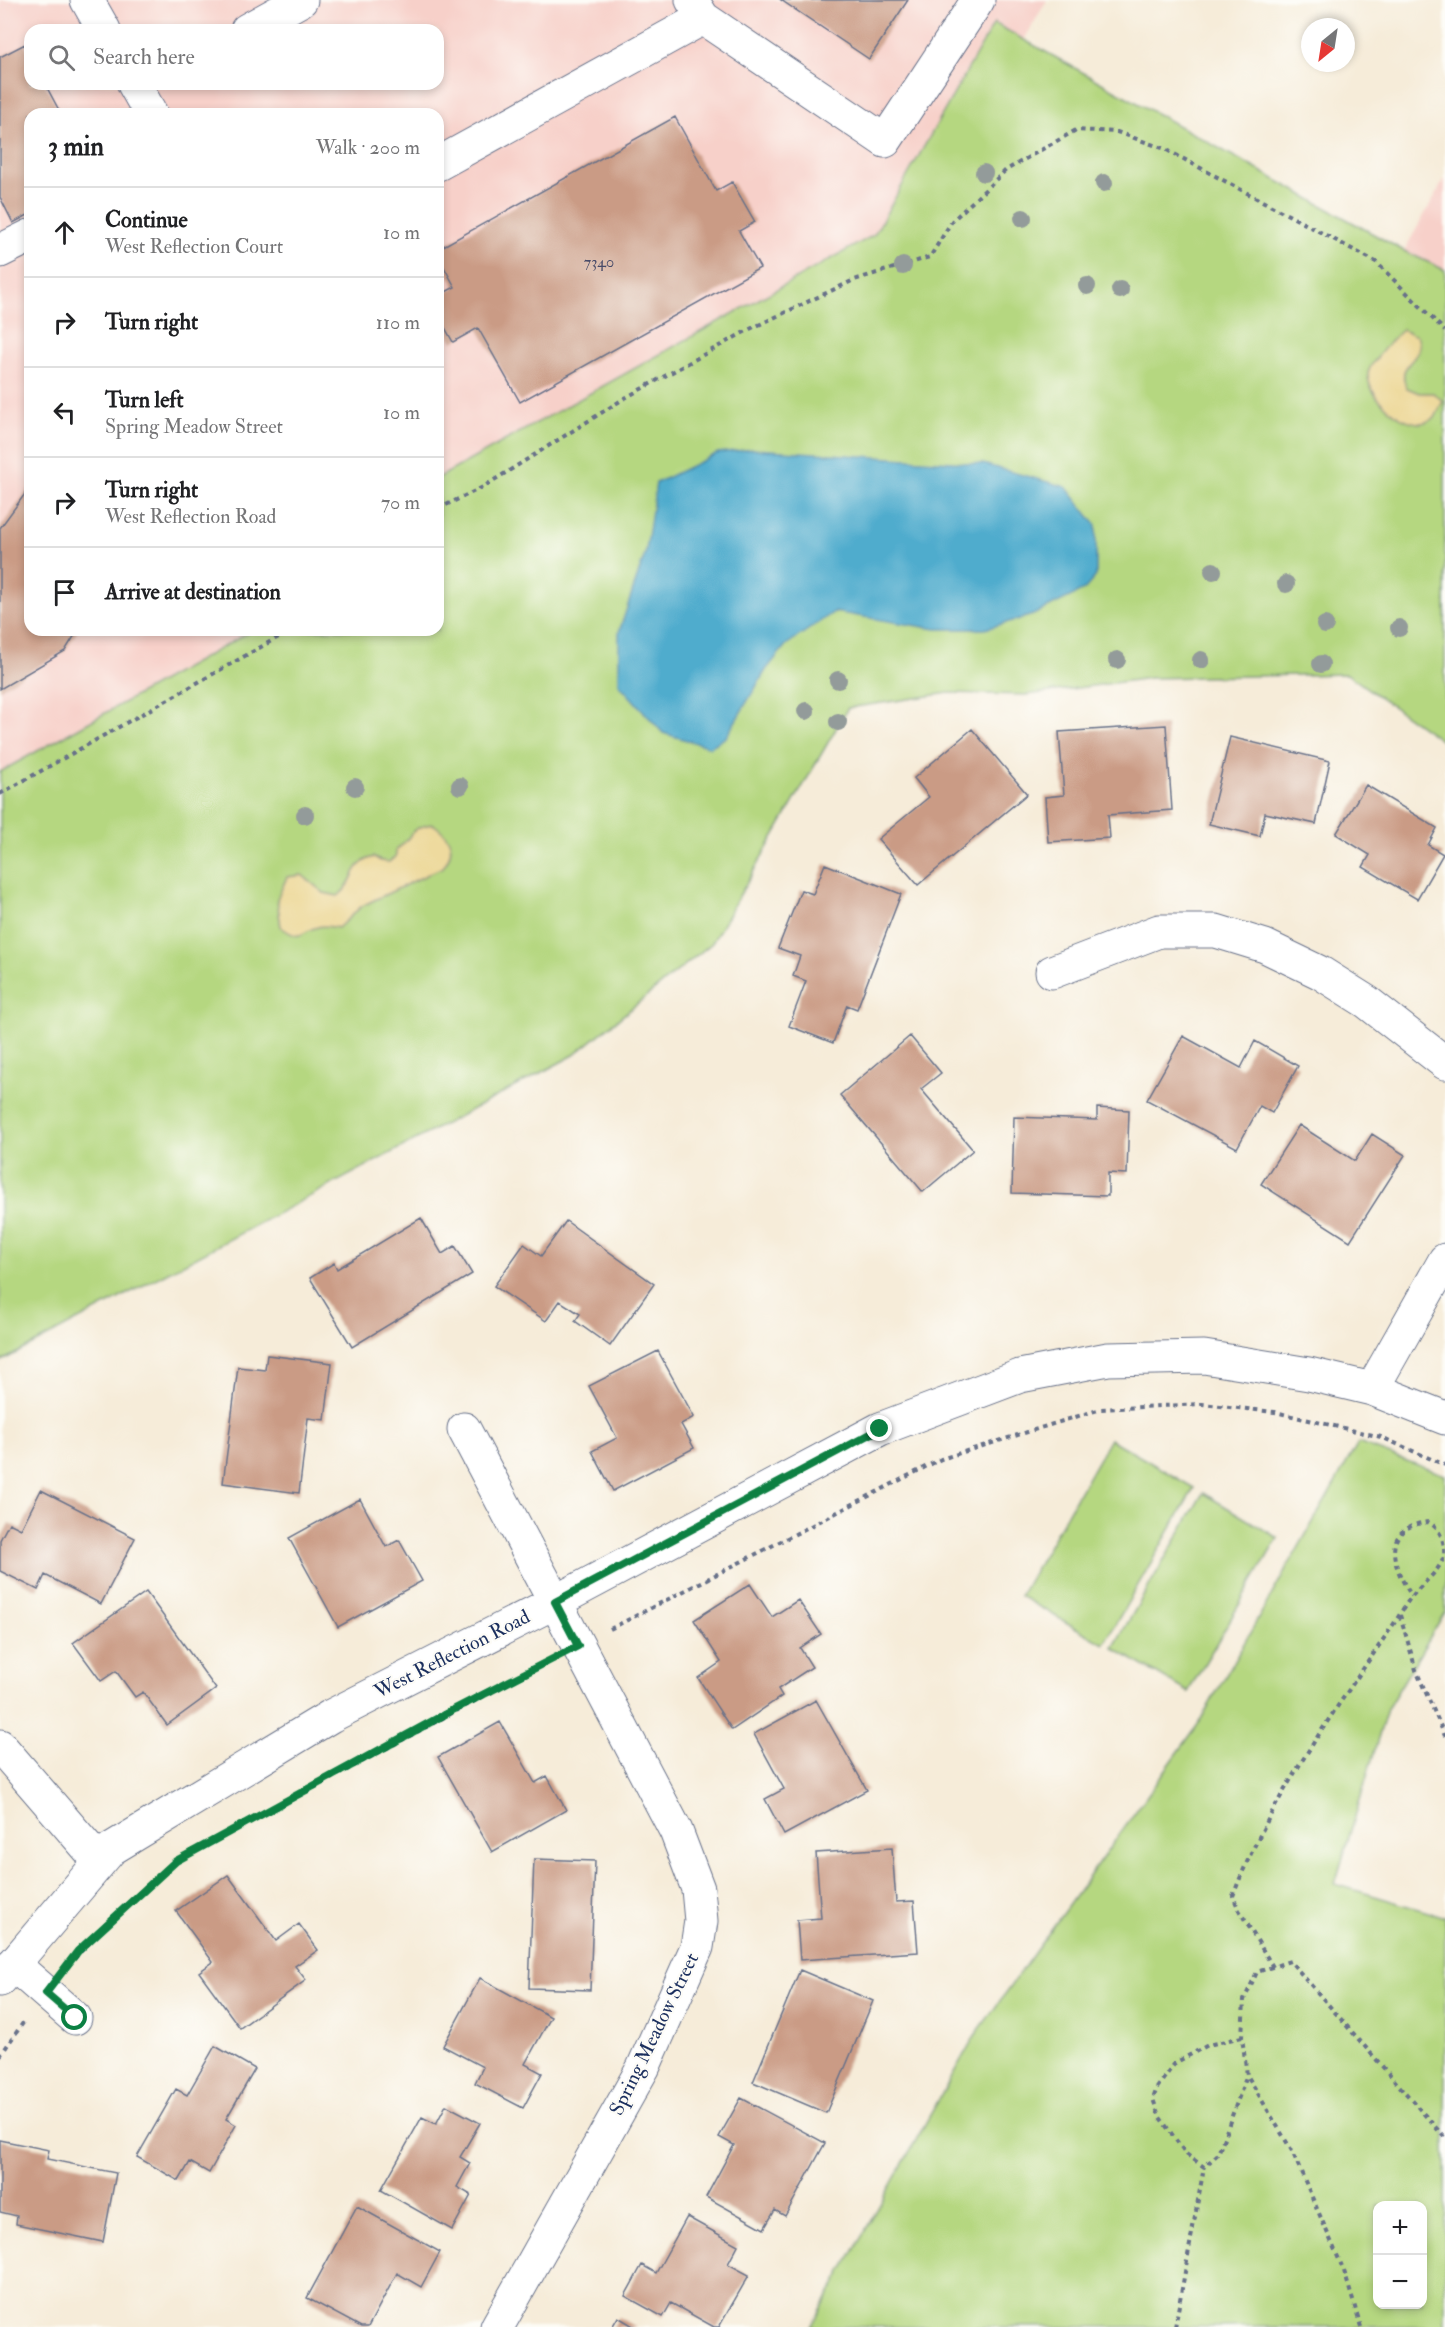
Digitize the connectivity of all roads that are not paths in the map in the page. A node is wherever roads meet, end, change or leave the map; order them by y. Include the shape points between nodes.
1 (87, 0) edge
2 (301, 0) edge
3 (978, 0) edge
4 (698, 9) edge
5 (101, 24) edge
6 (258, 24) edge
7 (444, 160) edge
8 (24, 239) edge
9 (0, 251) edge
10 (1052, 972) dead end
11 (1445, 1063) edge
12 (1445, 1260) edge
13 (1372, 1389) junction
14 (1445, 1418) edge
15 (464, 1429) dead end
16 (555, 1602) junction
17 (0, 1746) edge
18 (100, 1862) junction
19 (7, 1972) edge
20 (75, 2018) dead end
21 (497, 2327) edge

1 - 5 street
2 - 6 street
3 - 4 street via 885,141
4 - 7 street
8 - 9 street
10 - 11 street via 1159,931 1216,932 1265,946 1321,973 1367,1002
12 - 13 street
13 - 14 street, West Reflection Road
13 - 16 street, West Reflection Road via 1204,1357 1108,1359 1020,1376 880,1429
15 - 16 street, Spring Meadow Street
16 - 18 street, West Reflection Road via 331,1716 111,1850
16 - 21 street, Spring Meadow Street via 676,1831 698,1889 701,1921 697,1947 643,2068
17 - 18 street
18 - 19 street, West Reflection Road
19 - 20 street via 46,1993

